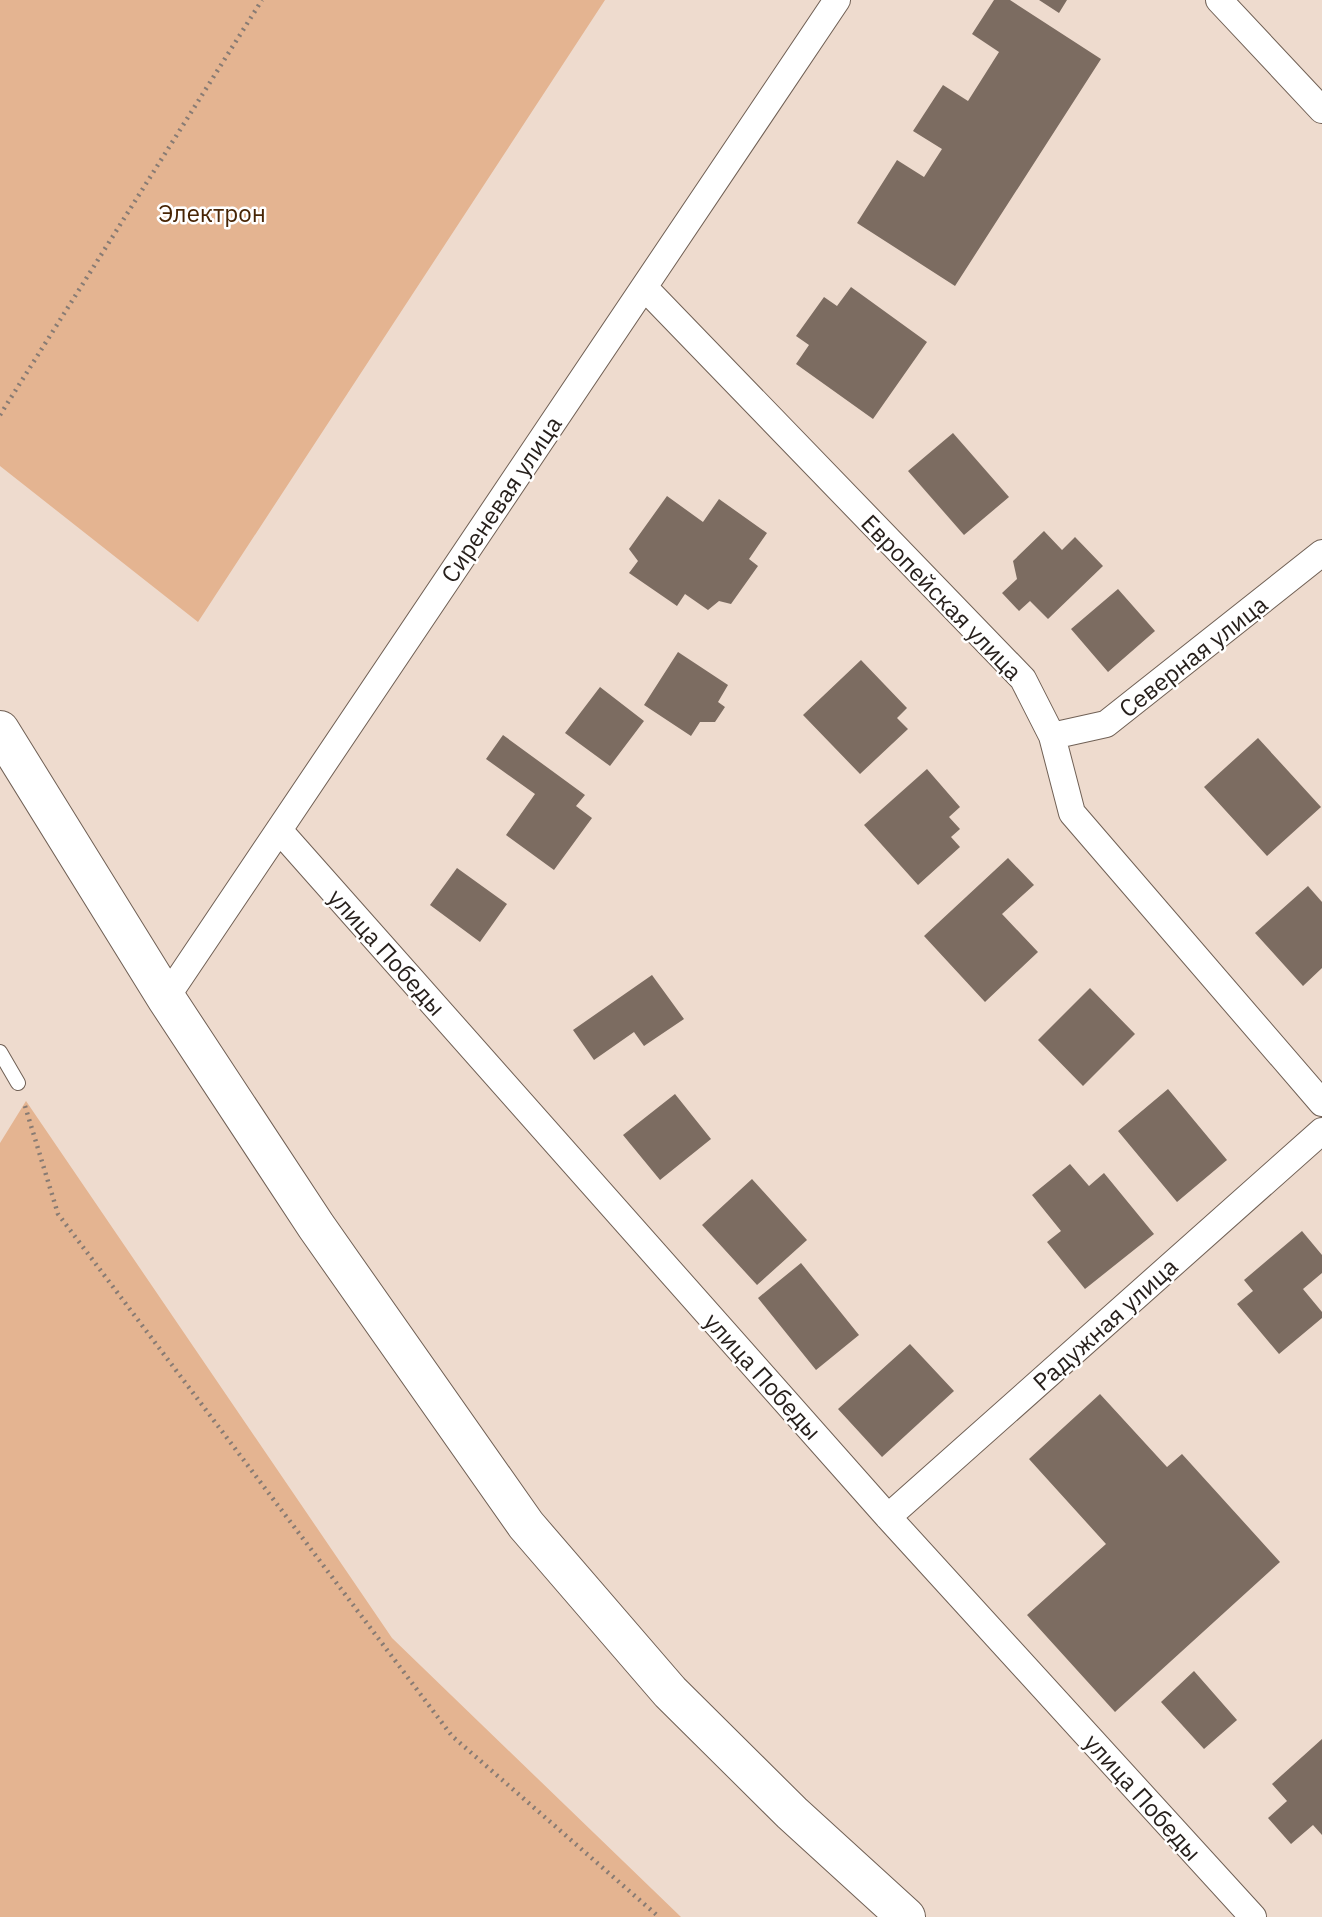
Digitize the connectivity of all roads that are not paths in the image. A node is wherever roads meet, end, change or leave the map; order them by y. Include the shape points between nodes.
1 (837, 0) edge
2 (1219, 0) edge
3 (1322, 110) edge
4 (644, 287) junction
5 (1322, 553) edge
6 (0, 730) edge
7 (1052, 736) junction
8 (279, 830) junction
9 (166, 998) junction
10 (0, 1052) edge
11 (18, 1083) road end
12 (1322, 1103) edge
13 (1322, 1131) edge
14 (888, 1517) junction
15 (906, 1917) edge
16 (1253, 1917) edge

1 - 4 street, Сиреневая улица
2 - 3 street
4 - 7 street, Европейская улица via 1023,679
4 - 8 street, Сиреневая улица
5 - 7 street, Северная улица via 1106,724
6 - 9 main road
7 - 12 street, Европейская улица via 1072,813
8 - 9 street, Сиреневая улица
8 - 14 street, улица Победы
9 - 15 main road via 316,1226 526,1525 670,1692
10 - 11 lane
13 - 14 street, Радужная улица
14 - 16 street, улица Победы

